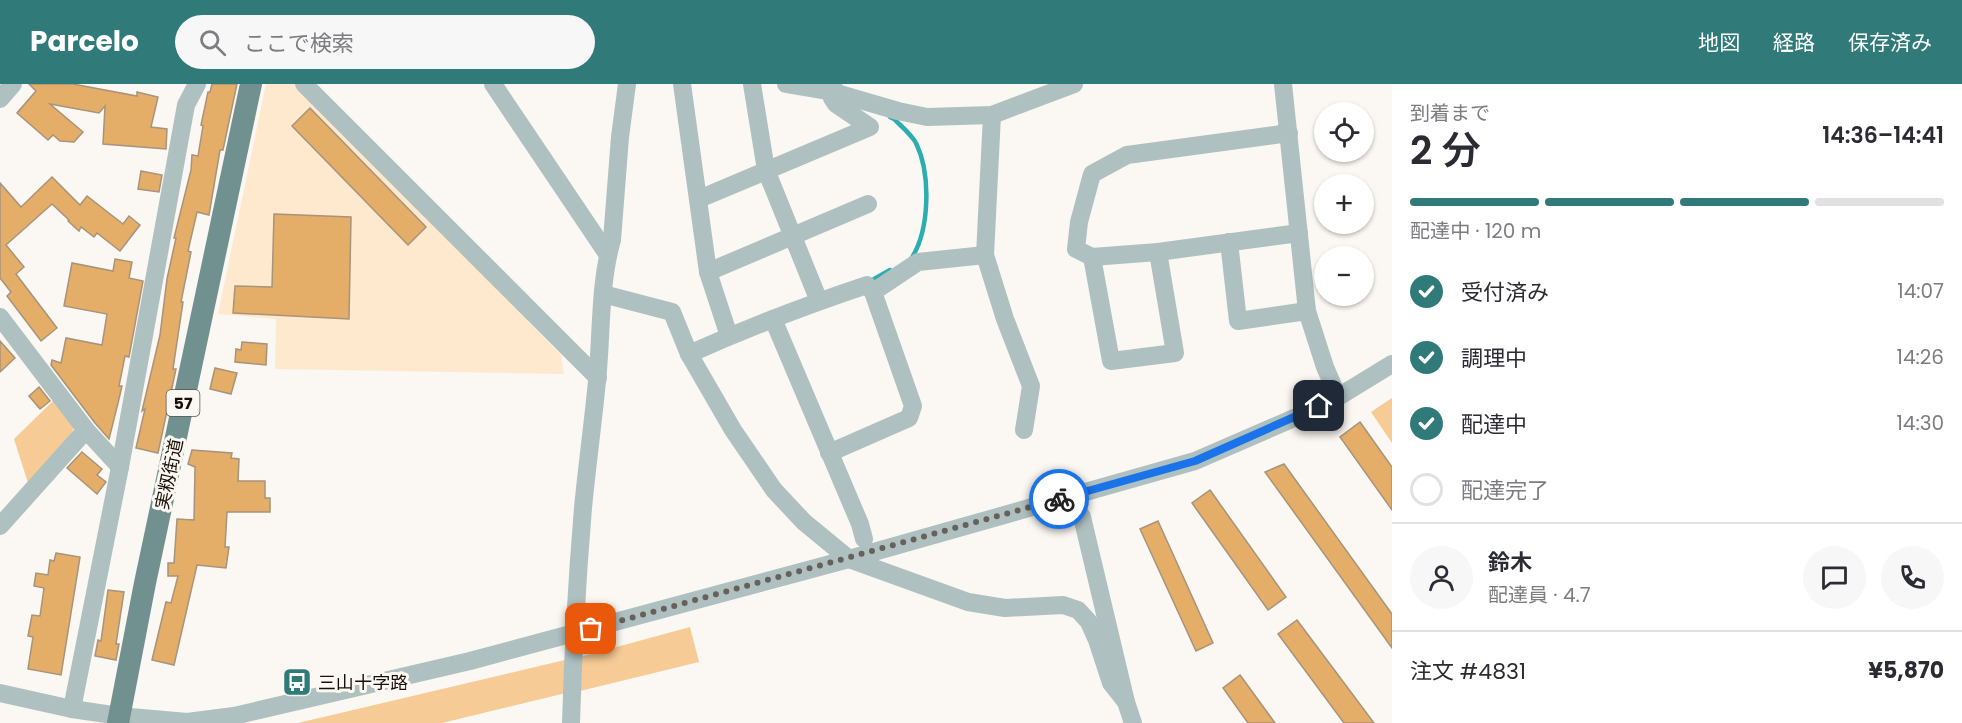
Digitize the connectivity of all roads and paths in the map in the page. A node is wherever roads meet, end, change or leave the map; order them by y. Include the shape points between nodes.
1 (13, 84) edge
2 (197, 84) edge
3 (250, 84) edge
4 (304, 84) edge
5 (493, 84) edge
6 (627, 84) edge
7 (682, 84) edge
8 (753, 84) edge
9 (786, 84) edge
10 (1074, 84) edge
11 (1283, 84) edge
12 (834, 88) edge
13 (0, 99) edge
14 (992, 114) junction
15 (1289, 133) junction
16 (766, 171) junction
17 (699, 199) junction
18 (868, 204) dead end
19 (1299, 233) junction
20 (793, 235) junction
21 (1229, 242) junction
22 (1158, 252) junction
23 (608, 255) junction
24 (985, 255) junction
25 (1092, 257) junction
26 (708, 272) junction
27 (873, 292) junction
28 (603, 294) junction
29 (819, 301) junction
30 (1307, 311) junction
31 (0, 317) edge
32 (773, 319) junction
33 (729, 336) junction
34 (689, 354) junction
35 (1392, 364) edge
36 (598, 378) junction
37 (1338, 397) junction
38 (86, 430) junction
39 (1024, 430) dead end
40 (829, 453) junction
41 (120, 467) junction
42 (1066, 488) junction
43 (0, 526) edge
44 (864, 539) dead end
45 (849, 559) junction
46 (575, 633) junction
47 (0, 693) edge
48 (1126, 702) junction
49 (72, 709) junction
50 (118, 720) edge
51 (571, 723) edge
52 (1133, 723) edge

1 - 13 street
2 - 41 street via 186,105
3 - 50 main road, 実籾街道 / 57
4 - 36 street
5 - 23 street
6 - 23 street
7 - 17 street
8 - 16 street
9 - 12 street
10 - 14 street
11 - 15 street
12 - 14 street via 927,117
12 - 16 street via 832,98 836,104 870,127
14 - 24 street
15 - 19 street
15 - 25 street via 1127,155 1092,174 1076,249
16 - 17 street
16 - 20 street
17 - 26 street
18 - 20 street
19 - 21 street
19 - 30 street
20 - 26 street
20 - 29 street
21 - 22 street
21 - 30 street via 1238,321
22 - 25 street
22 - 25 street via 1175,353 1111,361
23 - 28 street
24 - 27 street via 918,262
24 - 39 street via 1031,386
26 - 33 street
27 - 29 street via 867,285
27 - 40 street via 913,406 909,417
28 - 34 street via 672,312
28 - 36 street
29 - 32 street
30 - 37 street
31 - 38 street
32 - 33 street
32 - 40 street
33 - 34 street
34 - 45 street via 774,490 804,522
35 - 37 street
36 - 46 street via 583,507
37 - 42 street via 1195,461
38 - 41 street
38 - 43 street
40 - 44 street
41 - 49 street
42 - 45 street
42 - 48 street via 1082,517
45 - 46 street
45 - 48 street via 968,602 1005,608 1063,605 1078,610 1089,622 1111,683
46 - 50 street via 212,720
46 - 51 street
47 - 49 street
48 - 52 street
49 - 50 street

